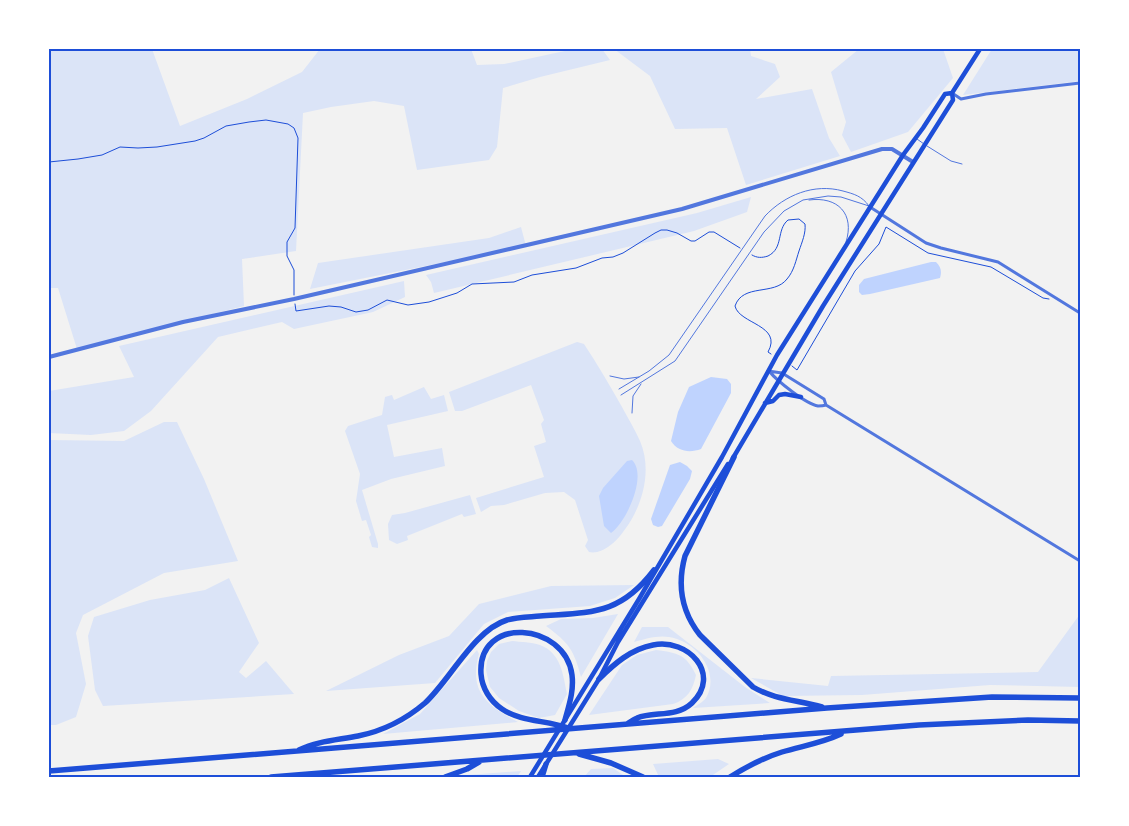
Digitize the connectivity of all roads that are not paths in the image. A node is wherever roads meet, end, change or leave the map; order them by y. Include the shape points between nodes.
1 (980, 49) edge
2 (1080, 83) edge
3 (952, 93) junction
4 (916, 138) junction
5 (925, 145) junction
6 (903, 155) junction
7 (913, 162) junction
8 (962, 164) dead end
9 (803, 200) junction
10 (870, 206) junction
11 (880, 214) junction
12 (843, 249) junction
13 (1080, 313) edge
14 (49, 357) edge
15 (768, 371) junction
16 (782, 373) junction
17 (610, 376) dead end
18 (639, 377) junction
19 (777, 381) junction
20 (642, 382) junction
21 (619, 389) dead end
22 (622, 394) dead end
23 (801, 397) junction
24 (764, 404) junction
25 (826, 405) junction
26 (632, 413) dead end
27 (734, 456) junction
28 (1080, 561) edge
29 (654, 570) junction
30 (599, 679) junction
31 (1080, 698) edge
32 (827, 708) junction
33 (565, 720) junction
34 (1080, 721) edge
35 (627, 724) junction
36 (570, 729) junction
37 (845, 732) junction
38 (296, 751) junction
39 (577, 753) junction
40 (482, 760) junction
41 (546, 764) junction
42 (49, 771) edge
43 (271, 777) edge
44 (445, 777) edge
45 (530, 777) edge
46 (538, 777) edge
47 (542, 777) edge
48 (643, 777) edge
49 (730, 777) edge

1 - 3 main road
2 - 3 street via 961,99
3 - 4 main road via 945,94
3 - 5 main road via 953,100
4 - 5 lane
4 - 6 main road
5 - 7 main road
5 - 8 lane
6 - 7 street
6 - 10 main road
6 - 14 street via 892,149 882,149 682,209 191,320
7 - 11 main road
9 - 10 lane via 841,197
9 - 12 lane via 825,200 841,208 849,228
9 - 20 lane via 777,217 675,361
10 - 11 street
10 - 12 main road
10 - 18 lane via 864,198 839,190 817,188 777,204 741,249 677,345 659,364
11 - 13 street via 932,245 998,262
11 - 16 main road
12 - 15 main road
15 - 16 street
15 - 19 street
15 - 29 main road via 722,457
16 - 19 main road
16 - 25 street via 824,399
17 - 18 lane
18 - 21 lane
19 - 23 street
19 - 24 main road
20 - 22 lane
20 - 26 lane via 634,396
23 - 24 main road via 784,394
23 - 25 street via 817,406
24 - 27 main road
25 - 28 street
27 - 30 main road via 618,642
27 - 32 highway via 685,556 680,588 684,608 700,636 753,687 785,700
29 - 33 main road
29 - 38 highway via 636,591 610,607 591,612 515,618 498,623 483,635 427,700 404,718 371,734 311,744
30 - 35 highway via 626,656 654,645 678,647 691,653 699,663 703,683 692,702 678,710 637,718
30 - 41 main road
31 - 32 highway via 992,696
32 - 35 highway
33 - 36 highway via 572,691 572,674 566,658 557,647 526,632 505,635 493,643 481,664 481,678 495,703 518,716
33 - 45 main road
34 - 37 highway via 994,721
35 - 36 highway
36 - 38 highway
37 - 39 highway
37 - 49 highway via 829,740 770,756
38 - 42 highway
39 - 40 highway
39 - 48 highway
40 - 43 highway
40 - 44 highway
41 - 46 main road
41 - 47 highway

